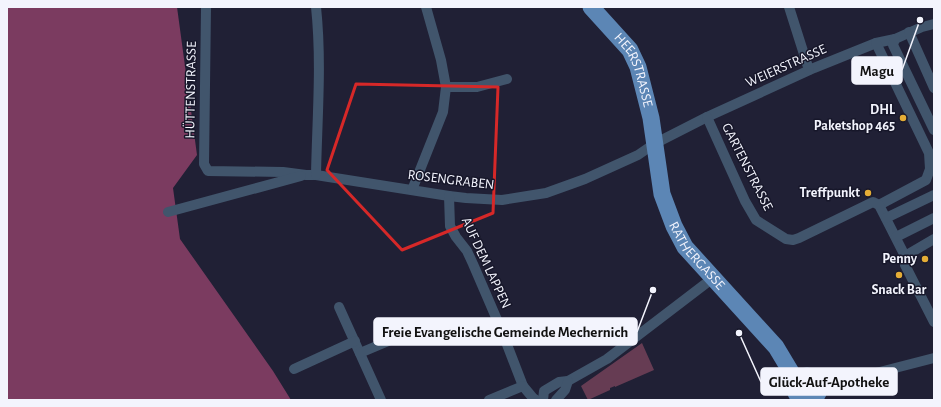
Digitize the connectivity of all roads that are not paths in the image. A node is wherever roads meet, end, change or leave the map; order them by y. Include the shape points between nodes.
1 (206, 7) edge
2 (316, 7) edge
3 (426, 7) edge
4 (591, 7) edge
5 (789, 7) edge
6 (934, 24) edge
7 (909, 32) junction
8 (895, 38) junction
9 (876, 43) junction
10 (809, 70) junction
11 (507, 79) dead end
12 (446, 87) junction
13 (934, 88) edge
14 (707, 117) junction
15 (934, 130) edge
16 (654, 144) junction
17 (208, 171) joint
18 (311, 175) junction
19 (412, 190) junction
20 (934, 195) edge
21 (449, 196) junction
22 (876, 203) junction
23 (168, 212) dead end
24 (886, 218) junction
25 (934, 218) edge
26 (896, 237) junction
27 (934, 239) edge
28 (905, 256) junction
29 (713, 278) junction
30 (339, 307) dead end
31 (934, 322) edge
32 (405, 334) dead end
33 (355, 341) junction
34 (360, 353) junction
35 (934, 358) edge
36 (294, 369) dead end
37 (568, 381) junction
38 (523, 386) junction
39 (810, 398) edge
40 (381, 400) edge
41 (489, 400) edge
42 (536, 400) edge
43 (543, 400) edge
44 (556, 400) edge

1 - 17 street, HÜTTENSTRASSE via 204,164
2 - 18 street via 319,60
3 - 12 street
4 - 16 main road, HEERSTRASSE via 630,50 638,67 651,118
5 - 10 street
6 - 7 street, WEIERSTRASSE
7 - 8 street, WEIERSTRASSE
7 - 13 street
8 - 9 street, WEIERSTRASSE
8 - 15 street via 893,45
9 - 10 street, WEIERSTRASSE
9 - 22 street, GARTENSTRASSE via 929,153 930,169 926,180
10 - 14 street, WEIERSTRASSE
11 - 12 street via 477,87
12 - 19 street via 443,112
14 - 16 street, WEIERSTRASSE
14 - 22 street, GARTENSTRASSE via 756,220 786,239 799,238
16 - 21 street, ROSENGRABEN via 638,155 546,193 502,200
16 - 29 main road, RATHERGASSE via 662,194 674,226 686,247
17 - 18 street, ROSENGRABEN
18 - 19 street, ROSENGRABEN
18 - 23 street, ROSENGRABEN
19 - 21 street, ROSENGRABEN
20 - 24 street
21 - 38 street, AUF DEM LAPPEN via 450,226 473,264
22 - 24 street
24 - 26 street
25 - 26 street
26 - 28 street
27 - 28 street
28 - 31 street via 905,265
29 - 37 street via 607,359
29 - 39 main road, RATHERGASSE via 802,379 795,387 797,393
30 - 33 street
32 - 34 street
33 - 34 street
33 - 36 street
34 - 40 street
35 - 39 street via 833,384
37 - 43 street via 559,382 544,391
37 - 44 street via 565,390
38 - 41 street
38 - 42 street

